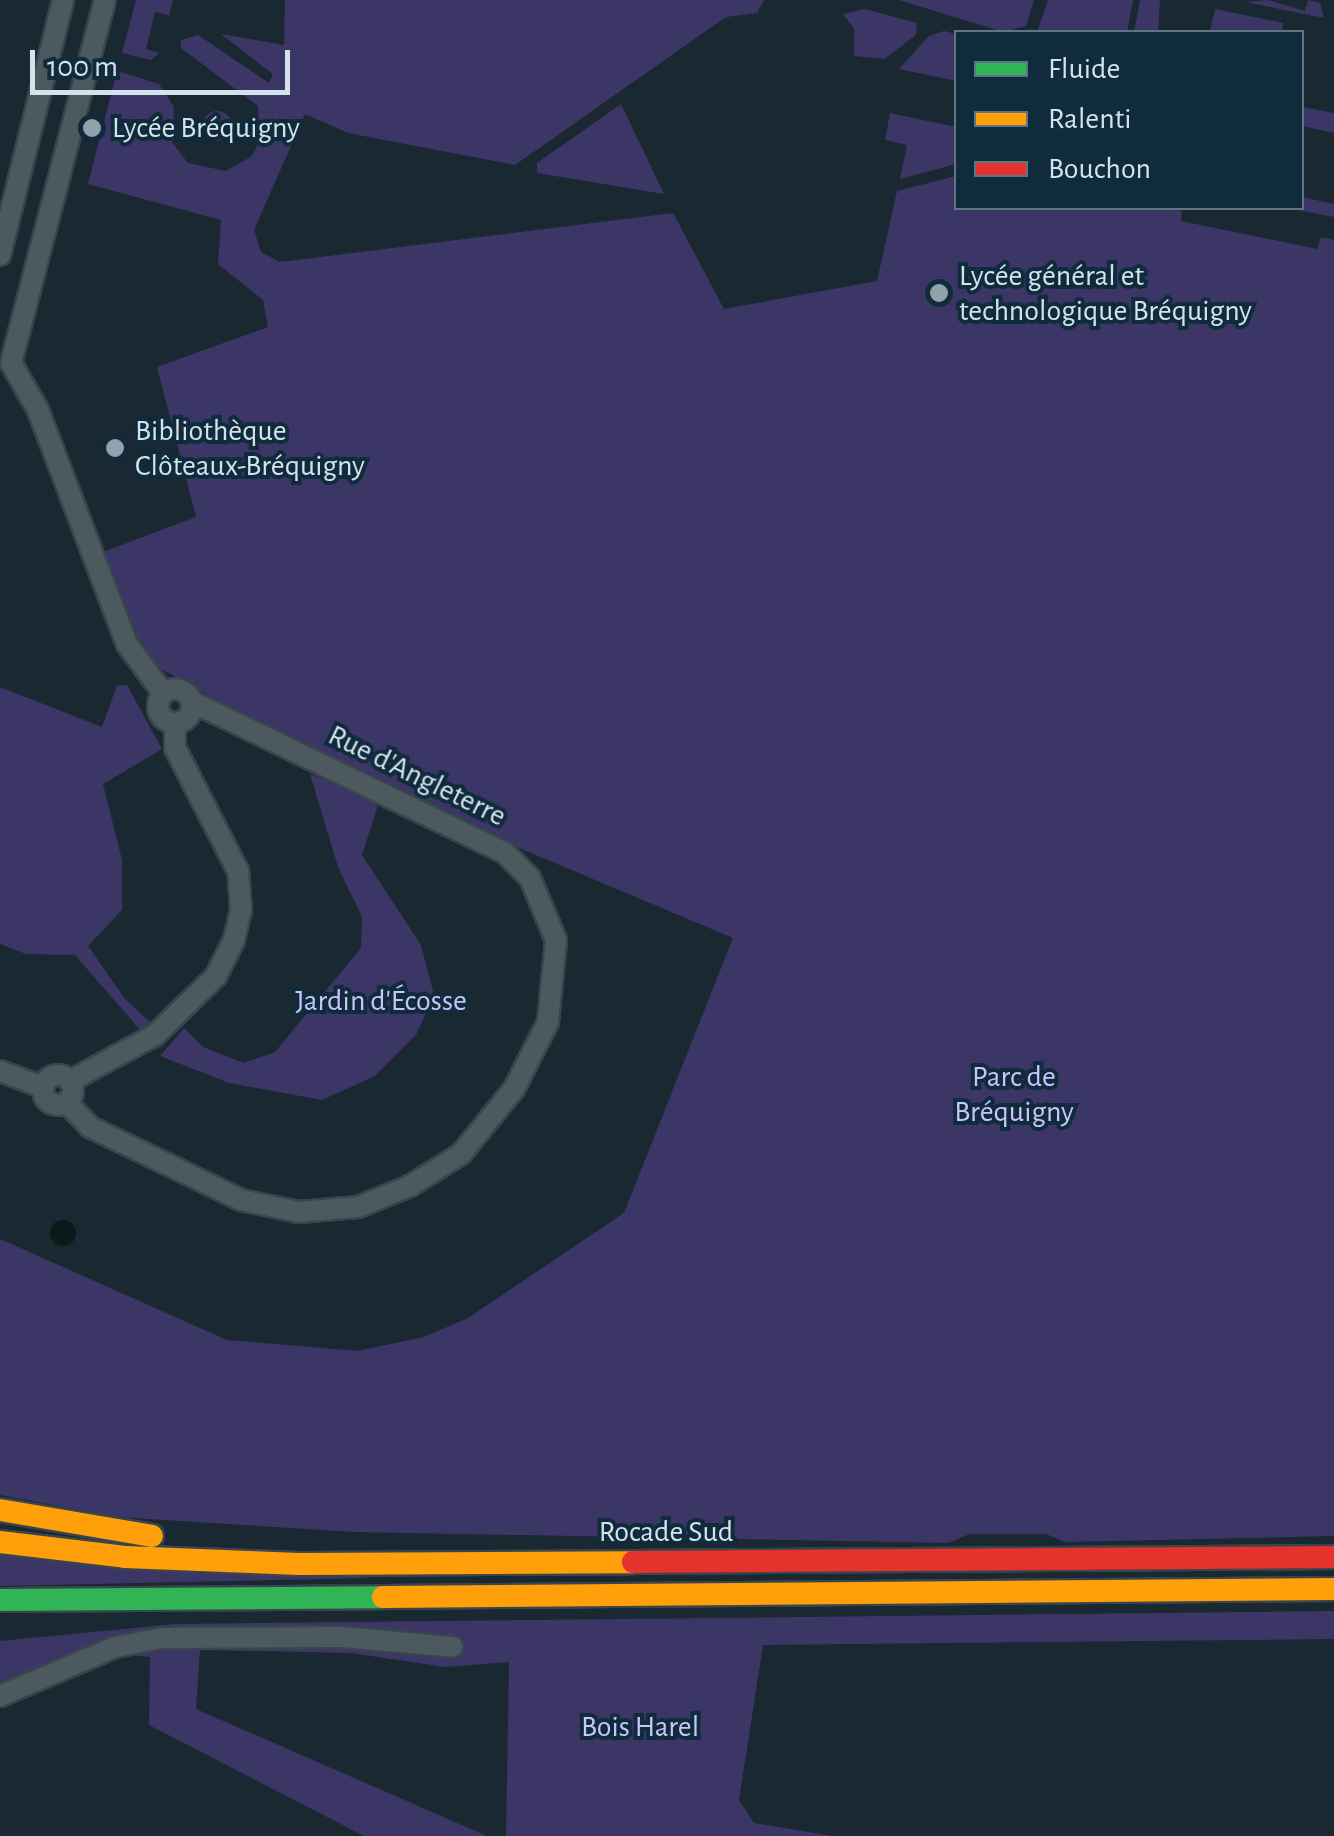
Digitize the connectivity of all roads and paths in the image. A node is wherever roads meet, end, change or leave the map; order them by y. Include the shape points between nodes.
1 (63, 0) edge
2 (105, 0) edge
3 (0, 255) edge
4 (5, 362) edge
5 (163, 693) junction
6 (192, 702) junction
7 (175, 724) junction
8 (0, 1072) edge
9 (70, 1081) junction
10 (42, 1087) junction
11 (66, 1103) junction
12 (0, 1510) edge
13 (0, 1542) edge
14 (1334, 1556) edge
15 (446, 1560) junction
16 (1334, 1589) edge
17 (0, 1600) edge
18 (160, 1603) junction
19 (0, 1620) edge
20 (452, 1647) dead end
21 (0, 1696) edge

1 - 3 street
2 - 4 street
4 - 5 street via 38,410 126,644
5 - 6 street via 176,688
5 - 7 street via 158,712
6 - 7 street via 190,714
6 - 11 street, Rue d'Angleterre via 505,853 530,878 556,940 548,1022 514,1089 460,1154 410,1186 358,1207 260,1207 90,1127
7 - 9 street via 176,748 238,871 241,910 234,940 216,976 154,1035
8 - 10 street
9 - 10 street via 52,1076
9 - 11 street
10 - 11 street, Rue d'Angleterre via 47,1102
12 - 15 highway via 125,1534 426,1550
13 - 15 highway, Rocade Sud via 200,1561
14 - 15 highway, Rocade Sud
16 - 18 highway, Rocade Sud
17 - 18 highway, Rocade Sud
18 - 19 highway via 143,1614
20 - 21 street via 342,1637 162,1638 115,1647

